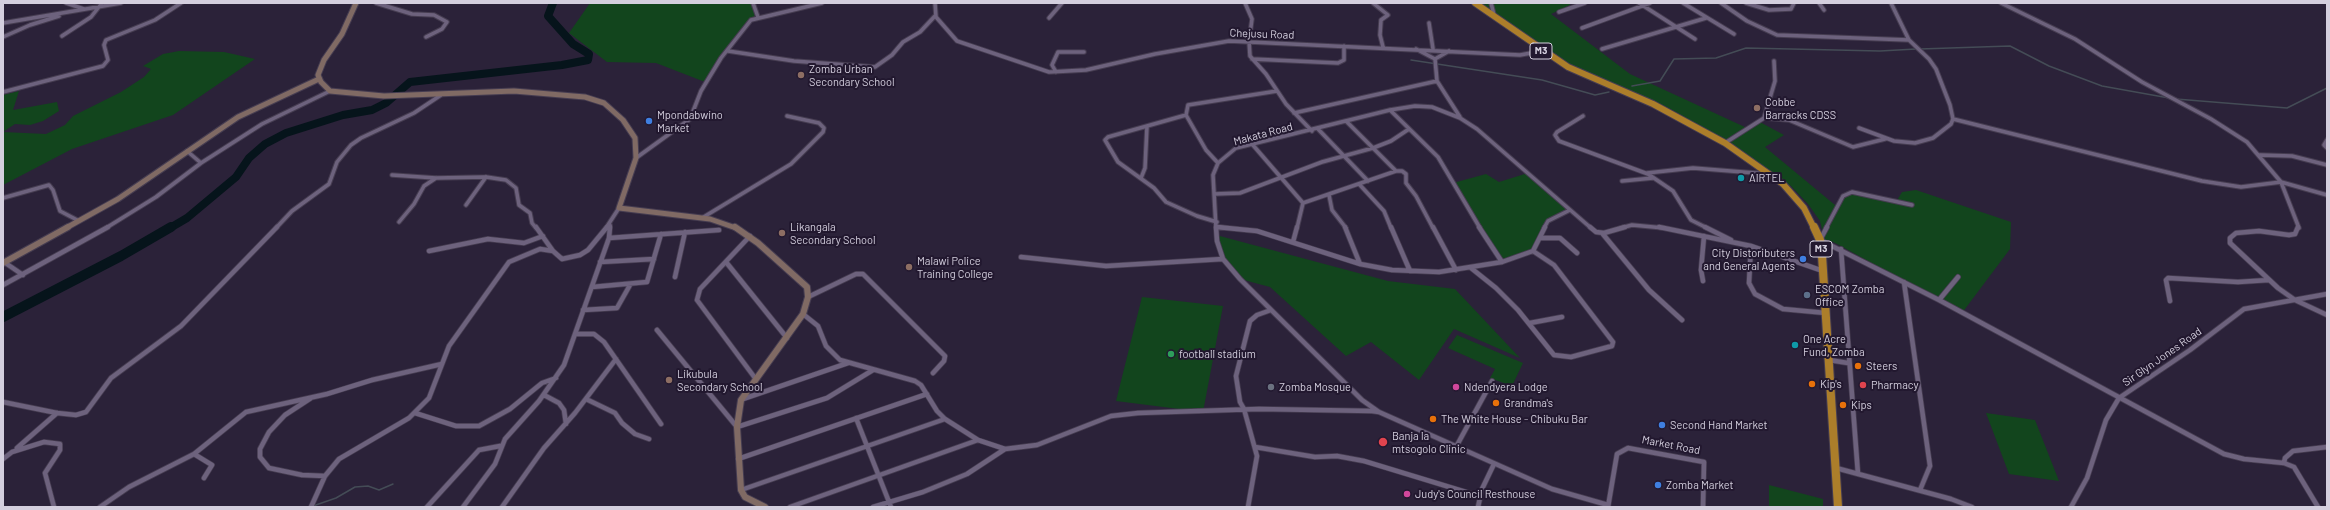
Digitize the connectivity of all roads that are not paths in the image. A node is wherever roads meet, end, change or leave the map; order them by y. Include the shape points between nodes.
1 (66, 3) edge
2 (102, 3) edge
3 (121, 3) edge
4 (180, 3) edge
5 (356, 3) edge
6 (376, 3) edge
7 (753, 3) edge
8 (822, 3) edge
9 (935, 3) edge
10 (1062, 3) edge
11 (1245, 3) edge
12 (1373, 3) edge
13 (1475, 3) edge
14 (1491, 3) edge
15 (1585, 3) edge
16 (1639, 3) edge
17 (1650, 3) edge
18 (1683, 3) edge
19 (1721, 3) edge
20 (1746, 3) edge
21 (1794, 3) edge
22 (1819, 3) edge
23 (1891, 3) edge
24 (2001, 3) edge
25 (1644, 5) junction
26 (96, 7) junction
27 (85, 10) junction
28 (1824, 10) dead end
29 (1559, 12) dead end
30 (68, 13) junction
31 (758, 16) junction
32 (935, 16) junction
33 (1495, 17) junction
34 (1049, 18) dead end
35 (1706, 18) junction
36 (3, 23) edge
37 (1429, 23) dead end
38 (1678, 27) junction
39 (1582, 28) dead end
40 (1734, 34) dead end
41 (62, 36) dead end
42 (3, 37) edge
43 (426, 37) dead end
44 (1696, 39) dead end
45 (1909, 40) junction
46 (1249, 42) junction
47 (1344, 46) junction
48 (1383, 47) junction
49 (1415, 49) junction
50 (1602, 49) dead end
51 (728, 50) junction
52 (1433, 50) junction
53 (1451, 50) junction
54 (1542, 51) junction
55 (1084, 52) dead end
56 (1252, 59) junction
57 (1435, 59) junction
58 (1774, 61) dead end
59 (1056, 72) junction
60 (319, 79) junction
61 (1436, 81) junction
62 (330, 91) junction
63 (1277, 91) junction
64 (3, 92) edge
65 (441, 95) junction
66 (1390, 110) junction
67 (1294, 113) junction
68 (1186, 115) junction
69 (787, 116) dead end
70 (1583, 116) dead end
71 (1460, 118) junction
72 (1764, 118) junction
73 (1953, 119) junction
74 (1347, 122) junction
75 (1147, 126) junction
76 (1859, 128) dead end
77 (1318, 129) junction
78 (1409, 129) junction
79 (1312, 130) junction
80 (1886, 139) junction
81 (2327, 140) edge
82 (1725, 143) junction
83 (1252, 144) junction
84 (1373, 148) junction
85 (2327, 148) edge
86 (187, 151) junction
87 (2260, 154) junction
88 (1345, 157) junction
89 (636, 158) junction
90 (201, 163) junction
91 (1218, 163) junction
92 (2327, 165) edge
93 (1396, 171) junction
94 (1647, 174) junction
95 (1771, 174) junction
96 (392, 175) dead end
97 (486, 177) junction
98 (1280, 177) junction
99 (436, 178) junction
100 (1141, 178) junction
101 (1368, 180) junction
102 (1622, 181) dead end
103 (2281, 182) junction
104 (1359, 184) junction
105 (1214, 194) junction
106 (1329, 195) junction
107 (2327, 195) edge
108 (3, 198) edge
109 (1303, 203) junction
110 (466, 205) dead end
111 (1912, 205) dead end
112 (619, 208) junction
113 (1570, 210) junction
114 (701, 218) junction
115 (79, 221) junction
116 (399, 222) dead end
117 (610, 223) junction
118 (1217, 224) junction
119 (719, 230) dead end
120 (685, 232) junction
121 (1602, 233) junction
122 (661, 234) junction
123 (543, 236) junction
124 (750, 236) junction
125 (1704, 236) junction
126 (609, 238) junction
127 (1540, 238) junction
128 (1820, 240) junction
129 (1293, 242) junction
130 (1736, 243) junction
131 (1751, 246) junction
132 (1841, 249) junction
133 (429, 251) dead end
134 (553, 251) junction
135 (1533, 251) junction
136 (1577, 253) dead end
137 (1021, 257) dead end
138 (654, 259) junction
139 (1224, 259) junction
140 (3, 262) edge
141 (600, 262) junction
142 (726, 262) junction
143 (1502, 262) junction
144 (1360, 264) junction
145 (1471, 268) junction
146 (1456, 270) junction
147 (1410, 271) junction
148 (1823, 271) junction
149 (23, 274) junction
150 (675, 277) dead end
151 (1958, 277) dead end
152 (2269, 280) junction
153 (1703, 281) dead end
154 (1904, 282) junction
155 (3, 285) edge
156 (630, 285) junction
157 (592, 287) junction
158 (2327, 294) edge
159 (808, 297) junction
160 (1939, 300) junction
161 (2296, 300) junction
162 (2170, 301) dead end
163 (583, 310) junction
164 (1271, 310) junction
165 (1827, 313) junction
166 (803, 314) junction
167 (2327, 315) edge
168 (1562, 317) dead end
169 (1682, 320) dead end
170 (1530, 323) junction
171 (656, 330) dead end
172 (575, 334) junction
173 (787, 339) junction
174 (616, 359) junction
175 (1829, 360) junction
176 (848, 363) junction
177 (1848, 363) junction
178 (442, 364) junction
179 (873, 370) junction
180 (933, 373) dead end
181 (556, 378) junction
182 (755, 378) junction
183 (1492, 381) dead end
184 (927, 394) junction
185 (544, 395) junction
186 (313, 397) junction
187 (2119, 398) junction
188 (586, 399) junction
189 (741, 400) junction
190 (3, 402) edge
191 (1244, 410) junction
192 (1379, 412) junction
193 (57, 413) junction
194 (415, 413) junction
195 (856, 418) junction
196 (945, 419) junction
197 (566, 424) junction
198 (661, 424) dead end
199 (737, 427) junction
200 (649, 439) dead end
201 (978, 440) junction
202 (500, 446) junction
203 (867, 446) junction
204 (1256, 447) junction
205 (1456, 447) junction
206 (2327, 447) edge
207 (1005, 448) junction
208 (12, 452) junction
209 (194, 454) junction
210 (3, 458) edge
211 (738, 459) junction
212 (2284, 463) junction
213 (1494, 464) junction
214 (1836, 468) junction
215 (1858, 474) junction
216 (878, 475) junction
217 (325, 476) junction
218 (204, 478) dead end
219 (741, 490) junction
220 (1920, 490) junction
221 (1479, 496) junction
222 (888, 501) junction
223 (312, 505) edge
224 (1608, 506) edge
225 (54, 507) edge
226 (100, 507) edge
227 (427, 507) edge
228 (463, 507) edge
229 (502, 507) edge
230 (765, 507) edge
231 (790, 507) edge
232 (873, 507) edge
233 (891, 507) edge
234 (1248, 507) edge
235 (1478, 507) edge
236 (1703, 507) edge
237 (1838, 507) edge
238 (1972, 507) edge
239 (2071, 507) edge
240 (2318, 507) edge

1 - 27 street
2 - 26 street
3 - 26 street
4 - 64 street via 156,20 106,40 104,45 108,60 103,66
5 - 60 street via 342,34 324,60
6 - 43 street via 412,14 437,16 447,22 442,29
7 - 31 street
8 - 31 street
9 - 32 street
10 - 34 street
11 - 46 street via 1252,19
12 - 48 street via 1388,15 1381,20 1380,35
13 - 33 highway, M3
14 - 33 street via 1491,11
15 - 29 street
16 - 25 street
17 - 25 street
18 - 35 street
19 - 45 street via 1747,21 1777,35
20 - 21 street via 1762,9 1776,10 1790,9
22 - 28 street
23 - 45 street
24 - 87 street via 2075,39 2142,82 2233,132
25 - 38 street
25 - 39 street
26 - 27 street
26 - 41 street via 94,15
27 - 30 street
30 - 36 street
30 - 42 street
31 - 51 street via 749,22
32 - 51 street via 920,32 903,42 890,57 875,67 794,61
32 - 59 street, Chejusu Road via 957,41 1039,70
33 - 54 highway, M3
35 - 38 street
35 - 40 street
37 - 52 street
38 - 44 street
38 - 50 street
45 - 73 street via 1936,69
46 - 47 street, Chejusu Road
46 - 56 street via 1249,54
46 - 59 street, Chejusu Road via 1225,42 1155,54 1097,68
47 - 48 street, Chejusu Road
47 - 56 street via 1344,60 1338,63
48 - 49 street, Chejusu Road
49 - 52 street, Chejusu Road
49 - 57 street
51 - 89 street via 701,91 690,119
52 - 53 street, Chejusu Road
53 - 54 street, Chejusu Road via 1520,55
53 - 57 street
54 - 82 highway, M3 via 1576,71 1627,92
55 - 59 street via 1058,52 1052,65
56 - 63 street
57 - 61 street
58 - 72 street via 1775,81
60 - 62 street
60 - 86 street via 238,117
61 - 67 street
61 - 71 street
62 - 65 street via 384,96
62 - 90 street via 274,117
63 - 67 street
63 - 68 street via 1198,102 1188,105
65 - 89 street via 505,91 592,98 607,105 623,120 635,138
65 - 193 street via 411,114 351,145 337,162 329,184 292,211 181,326 116,373 86,412 76,415
66 - 71 street, Makata Road via 1425,106 1439,108
66 - 74 street, Makata Road
66 - 78 street
67 - 79 street
68 - 75 street
68 - 91 street via 1206,150
69 - 114 street via 819,123 824,128 823,132 791,164
70 - 94 street via 1557,132 1555,135 1559,141
71 - 113 street, Makata Road via 1477,129
72 - 80 street via 1789,120 1853,147
72 - 82 street
73 - 80 street via 1945,129 1924,141 1901,143
73 - 103 street via 2202,181 2241,187
74 - 77 street, Makata Road
74 - 84 street
75 - 100 street via 1145,168
75 - 100 street via 1105,140 1118,162
76 - 80 street
77 - 79 street, Makata Road
77 - 88 street
78 - 84 street via 1391,141
78 - 143 street via 1438,157
79 - 83 street, Makata Road
81 - 85 street via 2324,145
82 - 95 highway, M3
83 - 91 street, Makata Road via 1233,150
83 - 98 street
84 - 88 street
84 - 93 street
86 - 90 street
86 - 115 street via 126,194
87 - 92 street via 2292,156
87 - 103 street
88 - 98 street
88 - 101 street
89 - 112 street
90 - 149 street via 156,197
91 - 105 street via 1212,175
93 - 101 street
93 - 146 street via 1406,174 1406,183 1416,196
94 - 95 street via 1693,168
94 - 102 street
94 - 130 street via 1656,178 1679,198 1691,220
95 - 128 highway, M3 via 1804,208
96 - 99 street
97 - 99 street
97 - 110 street
97 - 123 street via 506,180 516,187 519,205 530,213 532,223
98 - 105 street via 1237,194
98 - 109 street
99 - 116 street via 424,186
100 - 118 street via 1172,205
101 - 104 street
103 - 107 street
103 - 152 street via 2299,226 2298,232 2289,235 2244,232 2236,233 2229,240
104 - 106 street
104 - 147 street via 1382,208
105 - 118 street
106 - 109 street
106 - 144 street via 1332,210 1345,226
108 - 115 street via 49,185 53,190 57,207
109 - 129 street
111 - 128 street via 1852,192 1843,196
112 - 114 street
112 - 117 street
113 - 121 street, Makata Road via 1590,227
113 - 127 street via 1552,218
114 - 124 street via 732,225
115 - 140 street
117 - 126 street
117 - 134 street via 588,250 580,255 562,259
118 - 129 street via 1257,231
118 - 139 street via 1217,241
119 - 120 street
120 - 122 street
120 - 150 street
121 - 125 street via 1637,225
121 - 169 street, Makata Road via 1649,290
122 - 126 street
122 - 138 street
123 - 133 street via 524,243 488,239
123 - 134 street
124 - 142 street
124 - 159 street via 807,288
125 - 130 street
125 - 153 street via 1701,270
126 - 141 street
127 - 135 street
127 - 136 street via 1559,238
128 - 132 street
128 - 148 highway, M3
129 - 144 street
130 - 131 street
131 - 148 street
131 - 165 street via 1749,283 1755,294 1783,309
132 - 154 street
132 - 177 street
134 - 178 street via 535,250 504,267 449,346
135 - 143 street
135 - 170 street via 1554,265 1613,345 1571,357 1561,357 1550,352
137 - 139 street via 1106,266
138 - 141 street
138 - 156 street via 647,282
139 - 164 street
140 - 149 street
141 - 157 street
142 - 173 street
142 - 182 street via 700,289 697,300
143 - 145 street
144 - 147 street
145 - 146 street
145 - 170 street via 1504,295
146 - 147 street
148 - 165 highway, M3
149 - 155 street
151 - 160 street
152 - 161 street
152 - 162 street via 2238,282 2168,278 2166,280
154 - 160 street
154 - 220 street via 1930,466
156 - 157 street
156 - 163 street via 617,308
157 - 163 street
158 - 161 street, Sir Glyn Jones Road
159 - 166 street
159 - 180 street via 856,274 863,274 945,356 944,361
160 - 187 street
161 - 167 street
161 - 187 street, Sir Glyn Jones Road via 2244,309 2190,350
163 - 172 street
164 - 191 street via 1257,315 1250,321 1236,376 1240,402
164 - 192 street via 1362,400
165 - 175 highway, M3
166 - 173 street
166 - 176 street via 818,326 828,349 840,360
168 - 170 street
171 - 199 street
172 - 174 street via 599,336
172 - 181 street via 564,365
173 - 182 street
174 - 188 street
174 - 198 street
175 - 177 street
175 - 214 highway, M3
176 - 179 street
176 - 189 street
177 - 215 street
178 - 186 street
178 - 194 street via 432,393
179 - 184 street via 908,378 921,385
179 - 199 street via 827,398
181 - 185 street
181 - 194 street via 542,383 510,409 479,426 456,426
182 - 189 street
183 - 205 street
184 - 195 street
184 - 196 street
185 - 197 street via 559,403 564,410
185 - 202 street
186 - 209 street via 246,412
186 - 217 street via 285,415 268,432 259,454 269,468 302,475
187 - 212 street via 2224,454
187 - 239 street, Sir Glyn Jones Road via 2106,420 2087,478
188 - 197 street
188 - 200 street via 608,408 634,434
189 - 199 street
190 - 193 street
191 - 192 street
191 - 204 street
191 - 207 street via 1138,412 1111,416 1037,445
192 - 205 street
193 - 208 street
194 - 217 street via 350,451 339,459
195 - 203 street
195 - 211 street
196 - 201 street
196 - 203 street
197 - 229 street via 544,448
199 - 211 street
201 - 207 street
201 - 216 street
202 - 227 street via 478,450
202 - 228 street via 495,464
203 - 216 street
203 - 219 street
204 - 221 street via 1316,457 1337,456
204 - 234 street via 1257,464
205 - 213 street
206 - 212 street via 2293,451
207 - 222 street via 967,474 923,492
208 - 210 street
208 - 225 street via 44,442 60,444 60,450 45,473
209 - 218 street via 212,465
209 - 226 street via 129,487
211 - 219 street
212 - 240 street via 2297,470
213 - 221 street
213 - 224 street via 1552,489
214 - 215 street
214 - 237 highway, M3
215 - 220 street
216 - 222 street
216 - 231 street
217 - 223 street
219 - 230 street via 745,497
220 - 238 street
221 - 235 street
222 - 232 street
222 - 233 street
224 - 236 street, Market Road via 1617,454 1623,449 1633,448 1704,462

